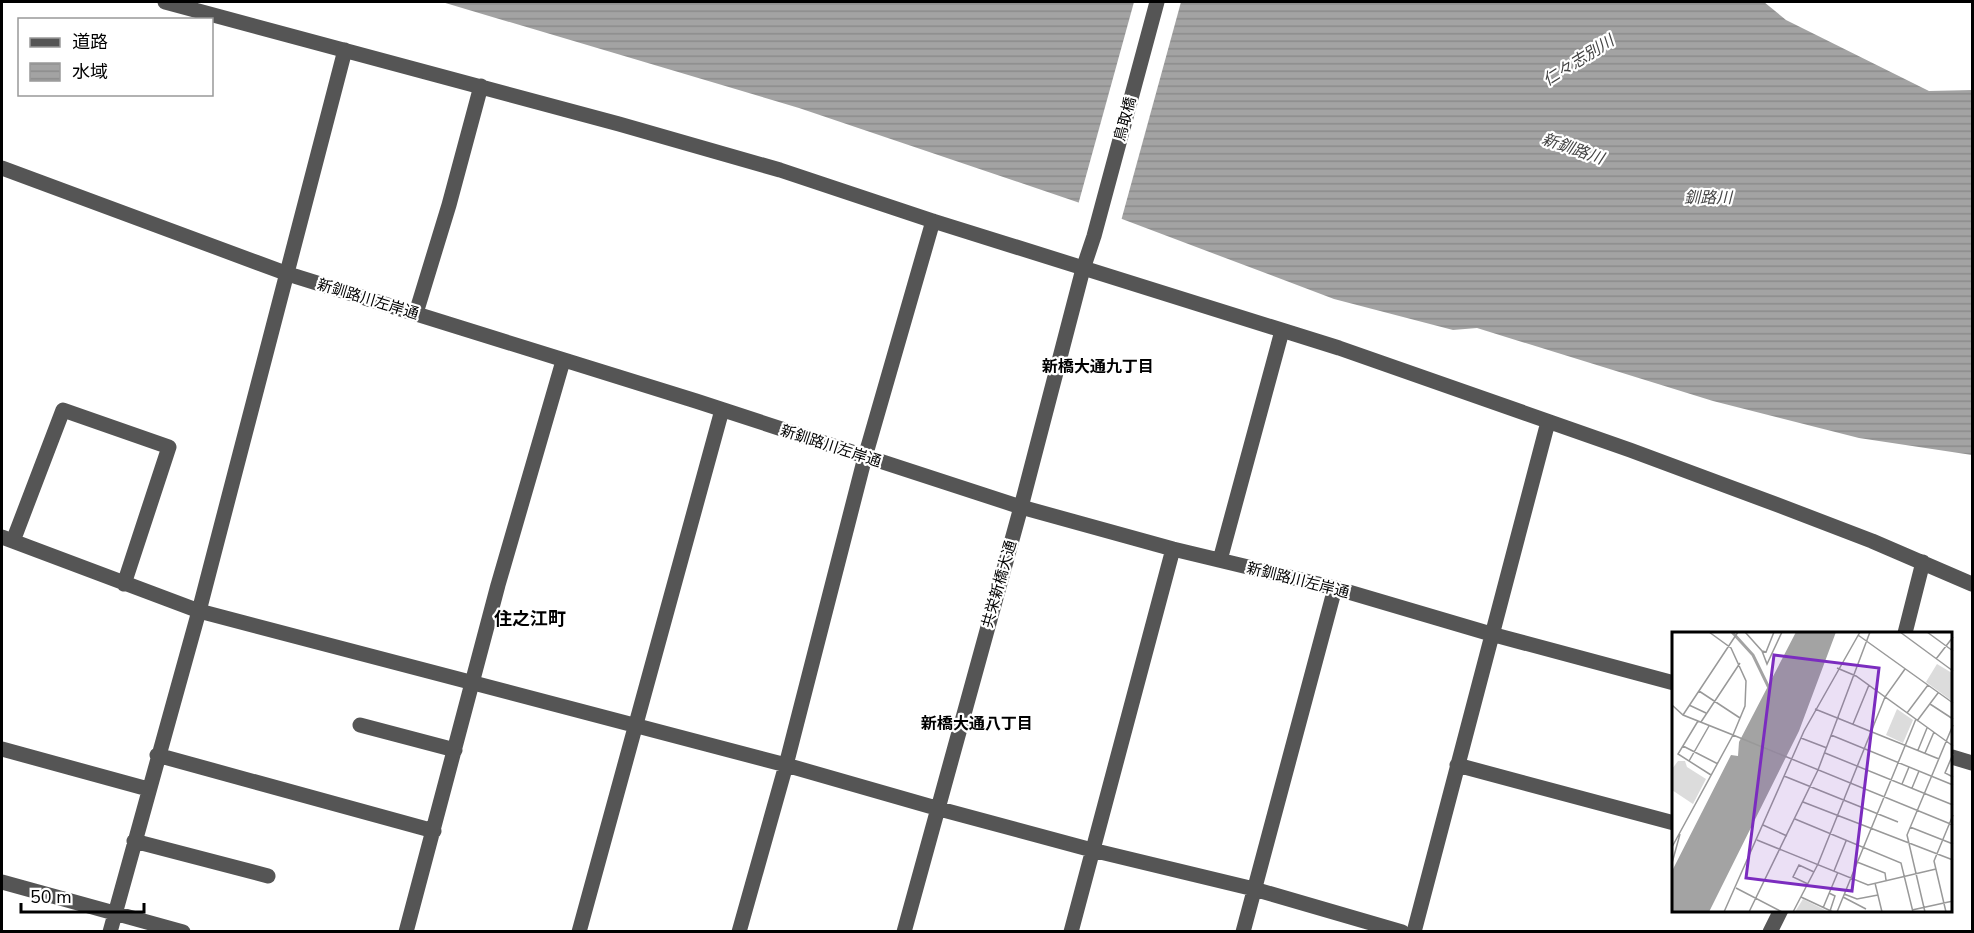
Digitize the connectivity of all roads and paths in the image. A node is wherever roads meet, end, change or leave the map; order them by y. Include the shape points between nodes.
1 (165, 2) edge
2 (1157, 2) edge
3 (345, 50) junction
4 (481, 86) junction
5 (2, 168) edge
6 (933, 221) junction
7 (1094, 236) joint
8 (1083, 269) junction
9 (288, 274) junction
10 (416, 313) junction
11 (1282, 330) junction
12 (563, 361) junction
13 (722, 410) junction
14 (1548, 422) junction
15 (865, 457) junction
16 (1021, 507) junction
17 (7, 539) edge
18 (1173, 549) junction
19 (1220, 560) junction
20 (1923, 562) junction
21 (124, 584) junction
22 (1972, 584) edge
23 (1335, 588) junction
24 (199, 611) junction
25 (1905, 632) edge
26 (1491, 633) junction
27 (1672, 682) edge
28 (473, 683) junction
29 (360, 724) dead end
30 (636, 725) junction
31 (2, 749) edge
32 (455, 750) junction
33 (157, 756) junction
34 (1953, 757) edge
35 (1972, 763) edge
36 (786, 765) junction
37 (1457, 765) junction
38 (148, 789) junction
39 (936, 808) junction
40 (1672, 822) edge
41 (434, 831) junction
42 (134, 841) junction
43 (1092, 850) junction
44 (268, 876) dead end
45 (2, 882) edge
46 (1254, 889) junction
47 (1780, 912) edge
48 (115, 913) junction
49 (110, 932) edge
50 (183, 932) edge
51 (406, 932) edge
52 (579, 932) edge
53 (739, 932) edge
54 (904, 932) edge
55 (1071, 932) edge
56 (1243, 932) edge
57 (1401, 932) edge
58 (1414, 932) edge
59 (1770, 932) edge

1 - 3 street
2 - 7 street, 鳥取橋
3 - 4 street
3 - 9 street
4 - 6 street via 780,170
4 - 10 street
5 - 9 street, 新釧路川左岸通
6 - 8 street
6 - 15 street
7 - 8 street, 共栄新橋大通
8 - 11 street
8 - 16 street, 共栄新橋大通
9 - 10 street, 新釧路川左岸通
9 - 24 street
10 - 12 street, 新釧路川左岸通
11 - 14 street
11 - 19 street
12 - 13 street, 新釧路川左岸通
12 - 28 street
13 - 15 street, 新釧路川左岸通
13 - 30 street
14 - 20 street
14 - 26 street
15 - 16 street, 新釧路川左岸通
15 - 36 street
16 - 18 street, 新釧路川左岸通
16 - 39 street, 共栄新橋大通
17 - 21 street
17 - 21 street via 63,410 169,447
18 - 19 street, 新釧路川左岸通
18 - 43 street
19 - 23 street, 新釧路川左岸通
20 - 22 street
20 - 25 street
21 - 24 street
23 - 26 street, 新釧路川左岸通
23 - 46 street
24 - 28 street
24 - 33 street
26 - 27 street, 新釧路川左岸通
26 - 37 street
28 - 30 street
28 - 32 street
29 - 32 street
30 - 36 street
30 - 52 street
31 - 38 street
32 - 41 street
33 - 38 street
33 - 41 street
34 - 35 street
36 - 39 street
36 - 53 street
37 - 40 street
37 - 58 street
38 - 42 street
39 - 43 street
39 - 54 street, 共栄新橋大通
41 - 51 street
42 - 44 street
42 - 48 street
43 - 46 street
43 - 55 street
45 - 48 street
46 - 56 street
46 - 57 street
47 - 59 street
48 - 49 street
48 - 50 street

